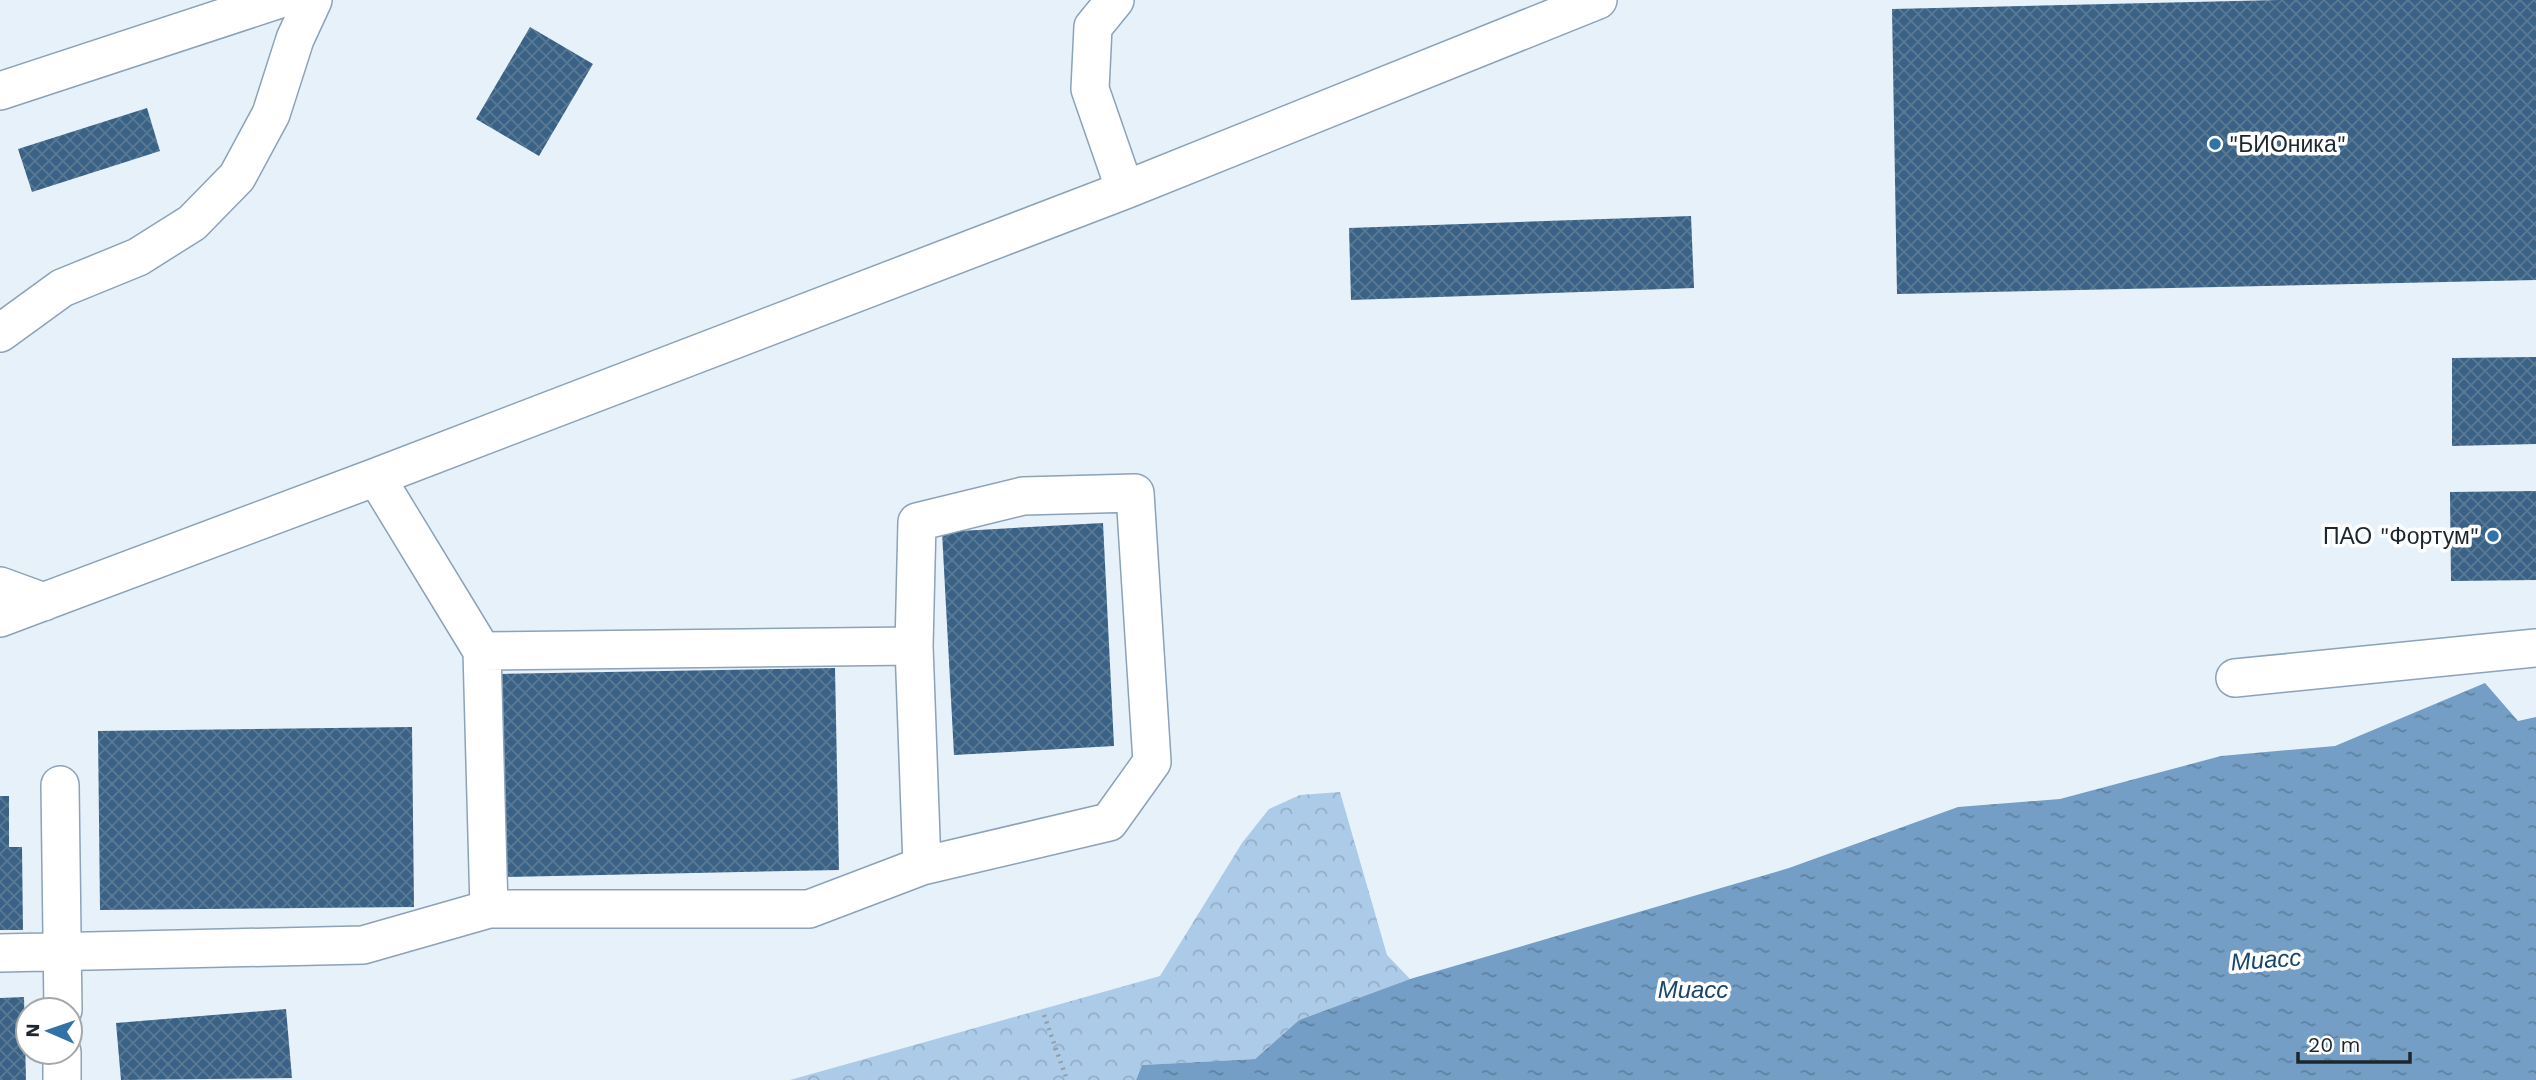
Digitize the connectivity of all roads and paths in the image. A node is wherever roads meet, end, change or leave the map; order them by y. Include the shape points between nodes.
1 (277, 0) edge
2 (313, 0) edge
3 (1115, 0) edge
4 (1598, 0) edge
5 (0, 91) edge
6 (1125, 190) junction
7 (0, 333) edge
8 (376, 477) junction
9 (0, 586) edge
10 (44, 602) junction
11 (0, 618) edge
12 (914, 646) junction
13 (2536, 648) edge
14 (482, 651) junction
15 (2235, 678) dead end
16 (60, 785) dead end
17 (922, 866) junction
18 (489, 909) junction
19 (64, 952) junction
20 (0, 953) edge
21 (63, 996) edge
22 (1044, 1015) dead end
23 (1067, 1080) edge

1 - 5 lane
2 - 7 lane via 271,114 237,177 192,223 138,257 62,288
3 - 6 lane via 1093,27 1090,89
4 - 6 lane
6 - 8 lane
8 - 10 lane
8 - 14 lane
9 - 10 lane
10 - 11 lane
12 - 14 lane
12 - 17 lane
12 - 17 lane via 917,522 1023,496 1135,493 1152,762 1109,822
13 - 15 lane
14 - 18 lane
16 - 19 lane
17 - 18 lane via 809,909
18 - 19 lane via 363,945
19 - 20 lane
19 - 21 lane
22 - 23 path

